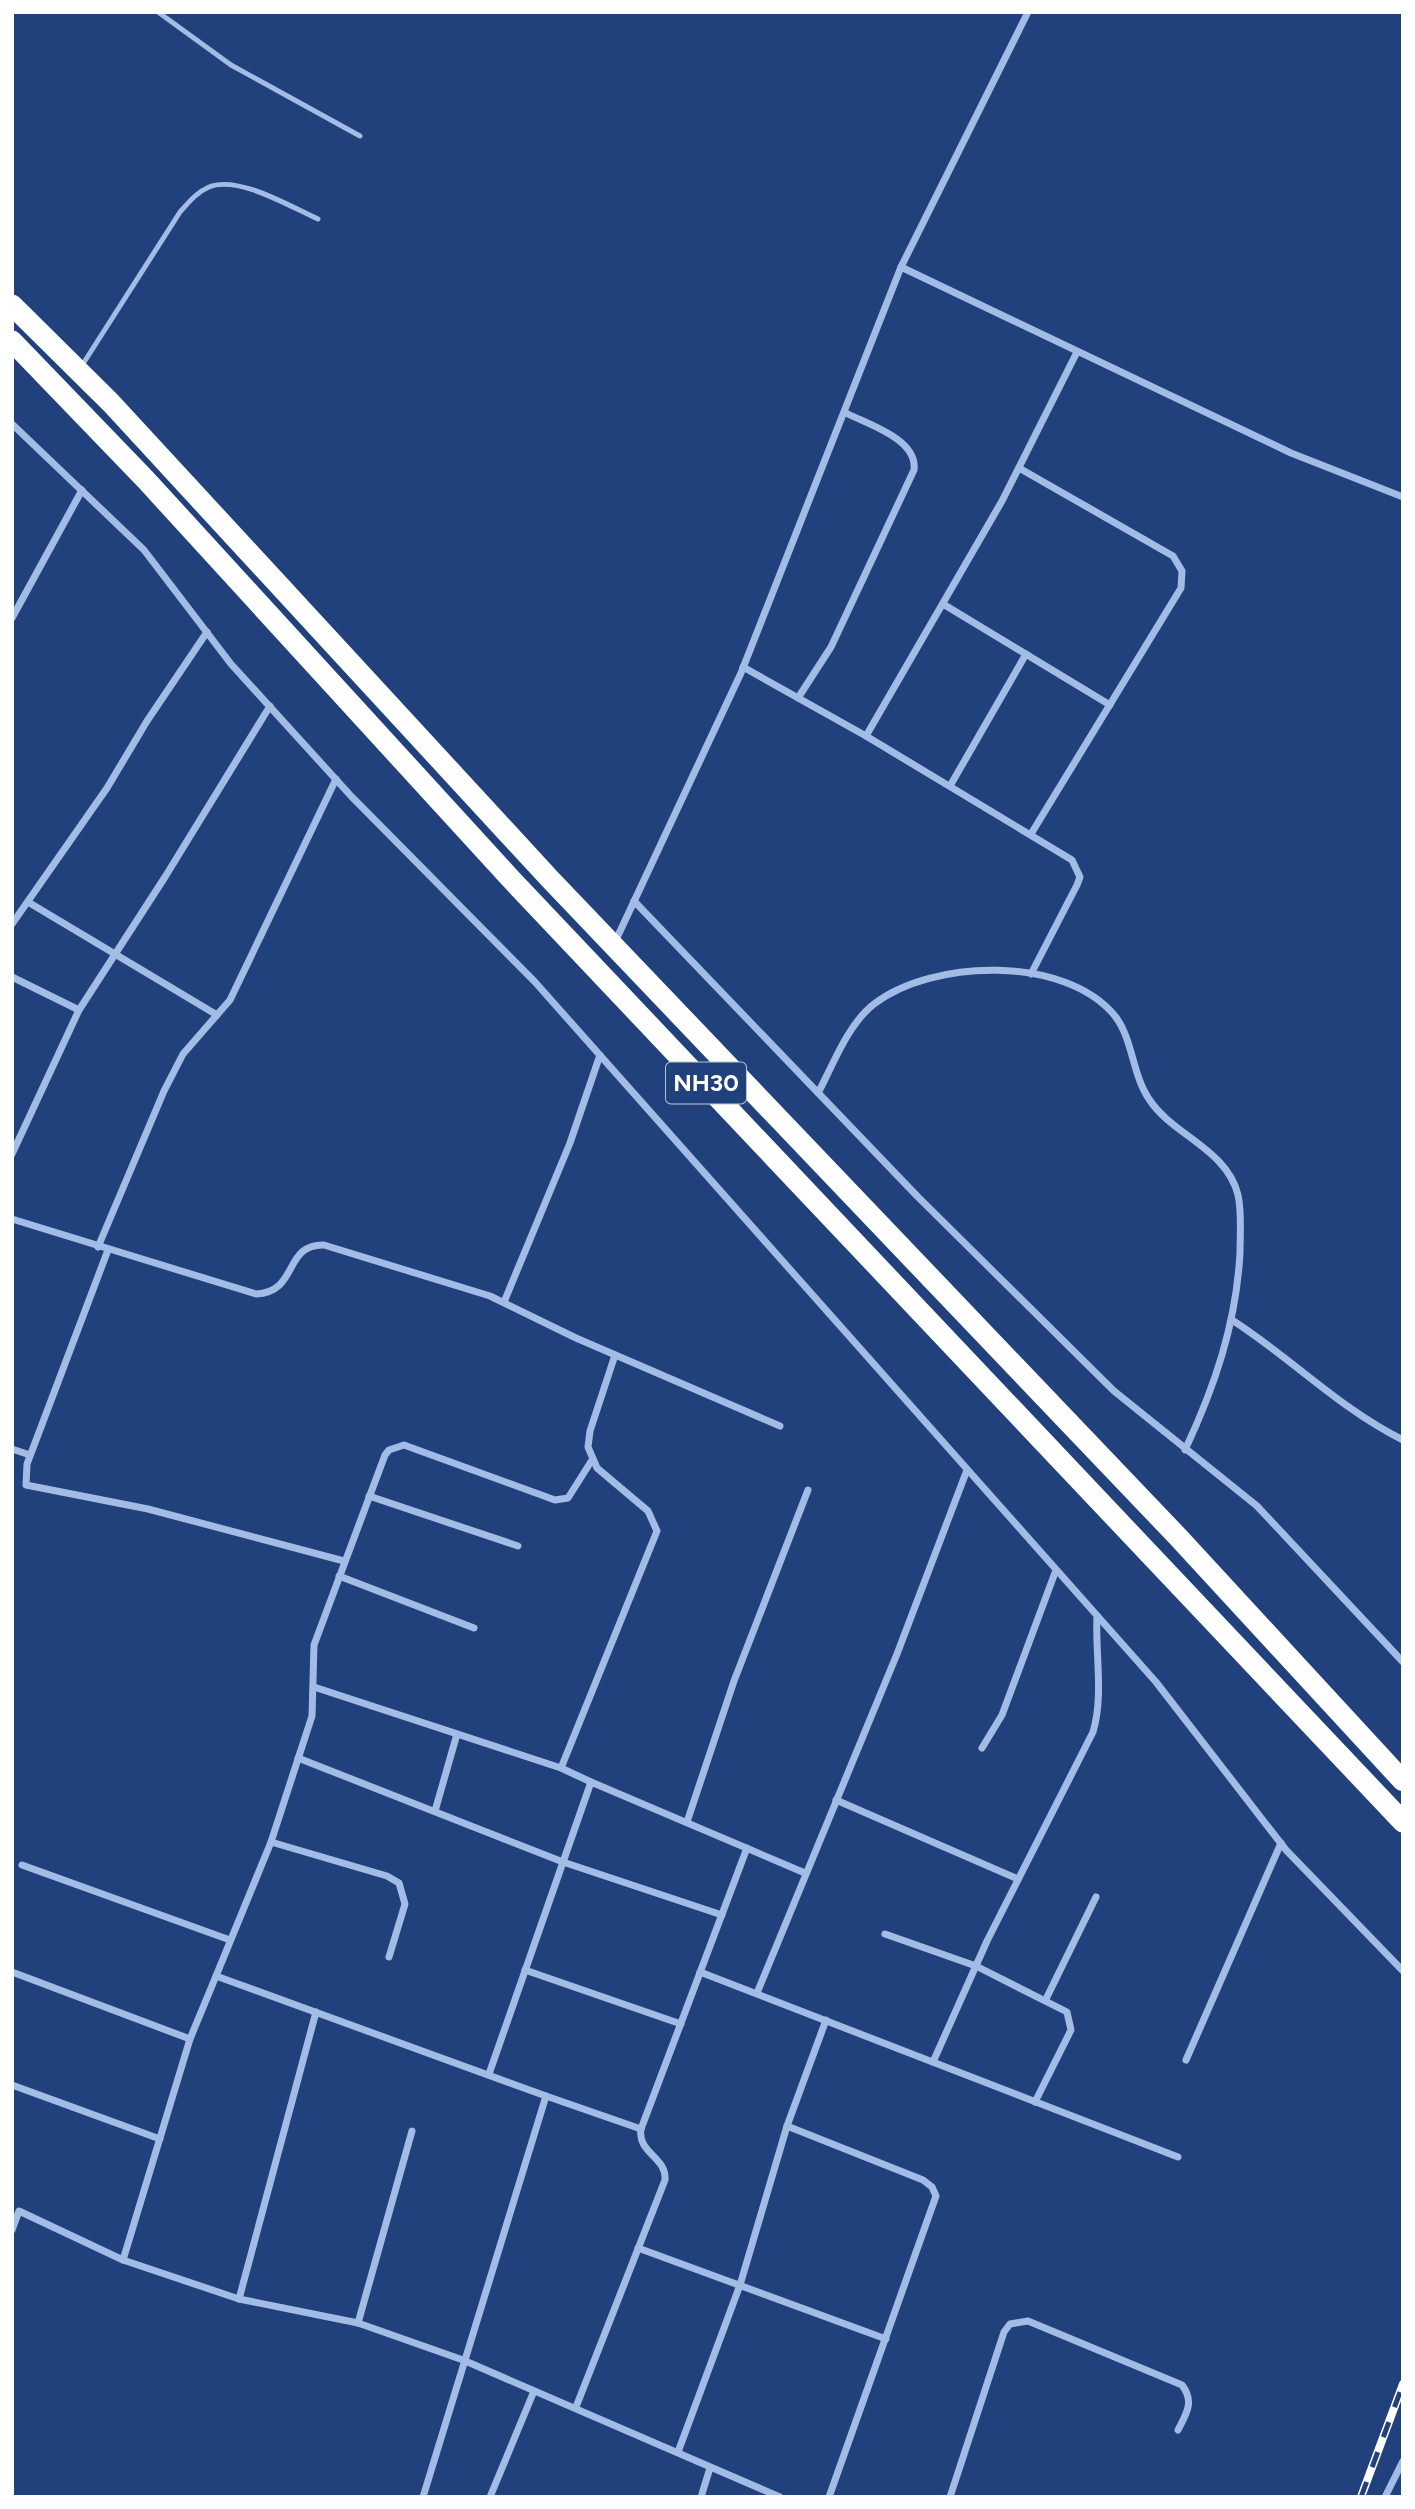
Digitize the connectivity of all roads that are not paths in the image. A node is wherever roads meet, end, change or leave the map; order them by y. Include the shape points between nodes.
1 (158, 12) edge
2 (1028, 12) edge
3 (359, 136) dead end
4 (318, 219) dead end
5 (901, 267) junction
6 (12, 305) edge
7 (12, 341) edge
8 (1077, 352) junction
9 (78, 371) junction
10 (846, 413) junction
11 (12, 424) edge
12 (1019, 468) junction
13 (82, 490) junction
14 (1403, 497) edge
15 (943, 604) junction
16 (12, 618) edge
17 (207, 632) junction
18 (1026, 654) junction
19 (743, 667) junction
20 (798, 698) junction
21 (1110, 705) junction
22 (270, 706) junction
23 (866, 736) junction
24 (336, 779) junction
25 (950, 786) junction
26 (1031, 834) junction
27 (634, 901) junction
28 (28, 902) junction
29 (12, 924) edge
30 (614, 945) junction
31 (115, 951) junction
32 (1031, 974) junction
33 (12, 977) edge
34 (79, 1010) junction
35 (218, 1015) junction
36 (600, 1055) junction
37 (818, 1093) junction
38 (12, 1154) edge
39 (12, 1219) edge
40 (99, 1247) junction
41 (108, 1250) junction
42 (504, 1302) junction
43 (1232, 1320) junction
44 (615, 1355) junction
45 (780, 1426) dead end
46 (1403, 1440) edge
47 (12, 1449) edge
48 (1185, 1450) junction
49 (30, 1455) junction
50 (592, 1460) junction
51 (968, 1470) junction
52 (808, 1490) dead end
53 (369, 1496) junction
54 (518, 1546) dead end
55 (344, 1561) junction
56 (1056, 1570) junction
57 (338, 1576) junction
58 (1097, 1616) junction
59 (474, 1628) dead end
60 (1403, 1662) edge
61 (314, 1687) junction
62 (457, 1734) junction
63 (982, 1748) dead end
64 (298, 1758) junction
65 (561, 1768) junction
66 (1403, 1781) edge
67 (591, 1782) junction
68 (836, 1800) junction
69 (435, 1811) junction
70 (687, 1822) junction
71 (1403, 1822) edge
72 (271, 1842) junction
73 (1281, 1843) junction
74 (747, 1848) junction
75 (563, 1862) junction
76 (22, 1865) dead end
77 (804, 1873) junction
78 (1018, 1879) junction
79 (1096, 1897) dead end
80 (722, 1915) junction
81 (885, 1934) dead end
82 (230, 1940) junction
83 (389, 1957) dead end
84 (976, 1966) junction
85 (525, 1970) junction
86 (1403, 1971) edge
87 (12, 1972) edge
88 (701, 1972) junction
89 (216, 1976) junction
90 (757, 1993) junction
91 (1046, 2000) junction
92 (316, 2012) junction
93 (826, 2021) junction
94 (681, 2024) junction
95 (190, 2039) junction
96 (1186, 2060) dead end
97 (933, 2062) junction
98 (489, 2074) junction
99 (12, 2085) edge
100 (546, 2096) junction
101 (1035, 2102) junction
102 (787, 2126) junction
103 (641, 2129) junction
104 (412, 2131) dead end
105 (160, 2139) junction
106 (1178, 2157) dead end
107 (15, 2210) edge
108 (12, 2230) edge
109 (638, 2248) junction
110 (123, 2260) junction
111 (740, 2285) junction
112 (239, 2299) junction
113 (358, 2323) junction
114 (886, 2339) junction
115 (463, 2360) junction
116 (534, 2391) junction
117 (576, 2407) junction
118 (1178, 2431) dead end
119 (678, 2452) junction
120 (1403, 2461) edge
121 (710, 2468) junction
122 (423, 2497) edge
123 (490, 2497) edge
124 (701, 2497) edge
125 (780, 2497) edge
126 (830, 2497) edge
127 (951, 2497) edge
128 (1385, 2497) edge

1 - 3 lane via 231,65
2 - 5 street
4 - 9 lane via 242,186 226,183 197,194 180,212
5 - 8 street
5 - 10 street
6 - 9 highway, NH30
7 - 71 highway, NH30 via 146,480 510,878
8 - 12 street
8 - 14 street via 1291,453
9 - 30 highway, NH30
10 - 19 street
10 - 20 street via 898,440 912,456 914,470 831,647
11 - 13 street
12 - 15 street
12 - 21 street via 1173,556 1182,571 1181,588
13 - 16 street
13 - 17 street via 144,550
15 - 18 street
15 - 23 street
17 - 22 street
17 - 28 street
18 - 21 street
18 - 25 street
19 - 20 street
19 - 27 street
20 - 23 street
21 - 26 street
22 - 24 street
22 - 31 street
23 - 25 street
24 - 35 street via 242,978
24 - 36 street
25 - 26 street
26 - 32 street via 1072,860 1080,877
27 - 30 street
27 - 37 street
28 - 29 street
28 - 31 street
30 - 66 highway, NH30 via 1179,1538
31 - 34 street
31 - 35 street
32 - 37 street via 946,973 893,991 860,1019
32 - 43 street via 1087,994 1115,1016 1148,1098 1221,1165 1235,1185 1241,1224
33 - 34 street
34 - 38 street
35 - 40 street via 183,1054 164,1091
36 - 42 street via 570,1143
36 - 51 street
37 - 48 street via 1114,1391
39 - 40 street
40 - 41 street
41 - 42 street via 256,1294 284,1283 305,1248 324,1245
41 - 49 street
42 - 44 street
43 - 46 street via 1361,1415
43 - 48 street via 1221,1365
44 - 45 street
44 - 50 street via 590,1432
47 - 49 street
48 - 60 street via 1257,1506
49 - 55 street via 24,1480 35,1489 148,1509
50 - 53 street via 568,1497 555,1500 404,1445 384,1455
50 - 65 street via 648,1511 657,1531
51 - 56 street
51 - 68 street
52 - 70 street via 734,1681
53 - 54 street
53 - 55 street
55 - 57 street
56 - 58 street
56 - 63 street via 1002,1715
57 - 59 street
57 - 61 street via 314,1645
58 - 73 street via 1156,1682
58 - 78 street via 1098,1716
61 - 62 street
61 - 64 street via 313,1716
62 - 65 street
62 - 69 street
64 - 69 street
64 - 72 street
65 - 67 street
67 - 70 street
67 - 75 street
68 - 77 street
68 - 78 street
69 - 75 street
70 - 74 street
72 - 82 street
72 - 83 street via 398,1883 405,1904
73 - 86 street
73 - 96 street
74 - 77 street
74 - 80 street
75 - 80 street
75 - 85 street
76 - 82 street
77 - 90 street
78 - 84 street
79 - 91 street
80 - 88 street
81 - 84 street
82 - 89 street
84 - 91 street
84 - 97 street
85 - 94 street
85 - 98 street
87 - 95 street
88 - 90 street
88 - 94 street
89 - 92 street
89 - 95 street
90 - 93 street
91 - 101 street via 1067,2012 1071,2030
92 - 98 street
92 - 112 street
93 - 97 street
93 - 102 street
94 - 103 street
95 - 105 street
97 - 101 street
98 - 100 street
99 - 105 street
100 - 103 street
100 - 115 street
101 - 106 street
102 - 111 street
102 - 114 street via 932,2187 934,2208
103 - 109 street via 643,2146 666,2173
104 - 113 street
105 - 110 street
107 - 108 street
107 - 110 street
109 - 111 street
109 - 117 street
110 - 112 street
111 - 114 street
111 - 119 street
112 - 113 street
113 - 115 street
114 - 126 street
115 - 116 street
115 - 122 street
116 - 117 street
116 - 123 street
117 - 119 street
118 - 127 street via 1190,2406 1182,2385 1028,2321 1017,2322 1004,2332
119 - 121 street
120 - 128 street
121 - 124 street
121 - 125 street

